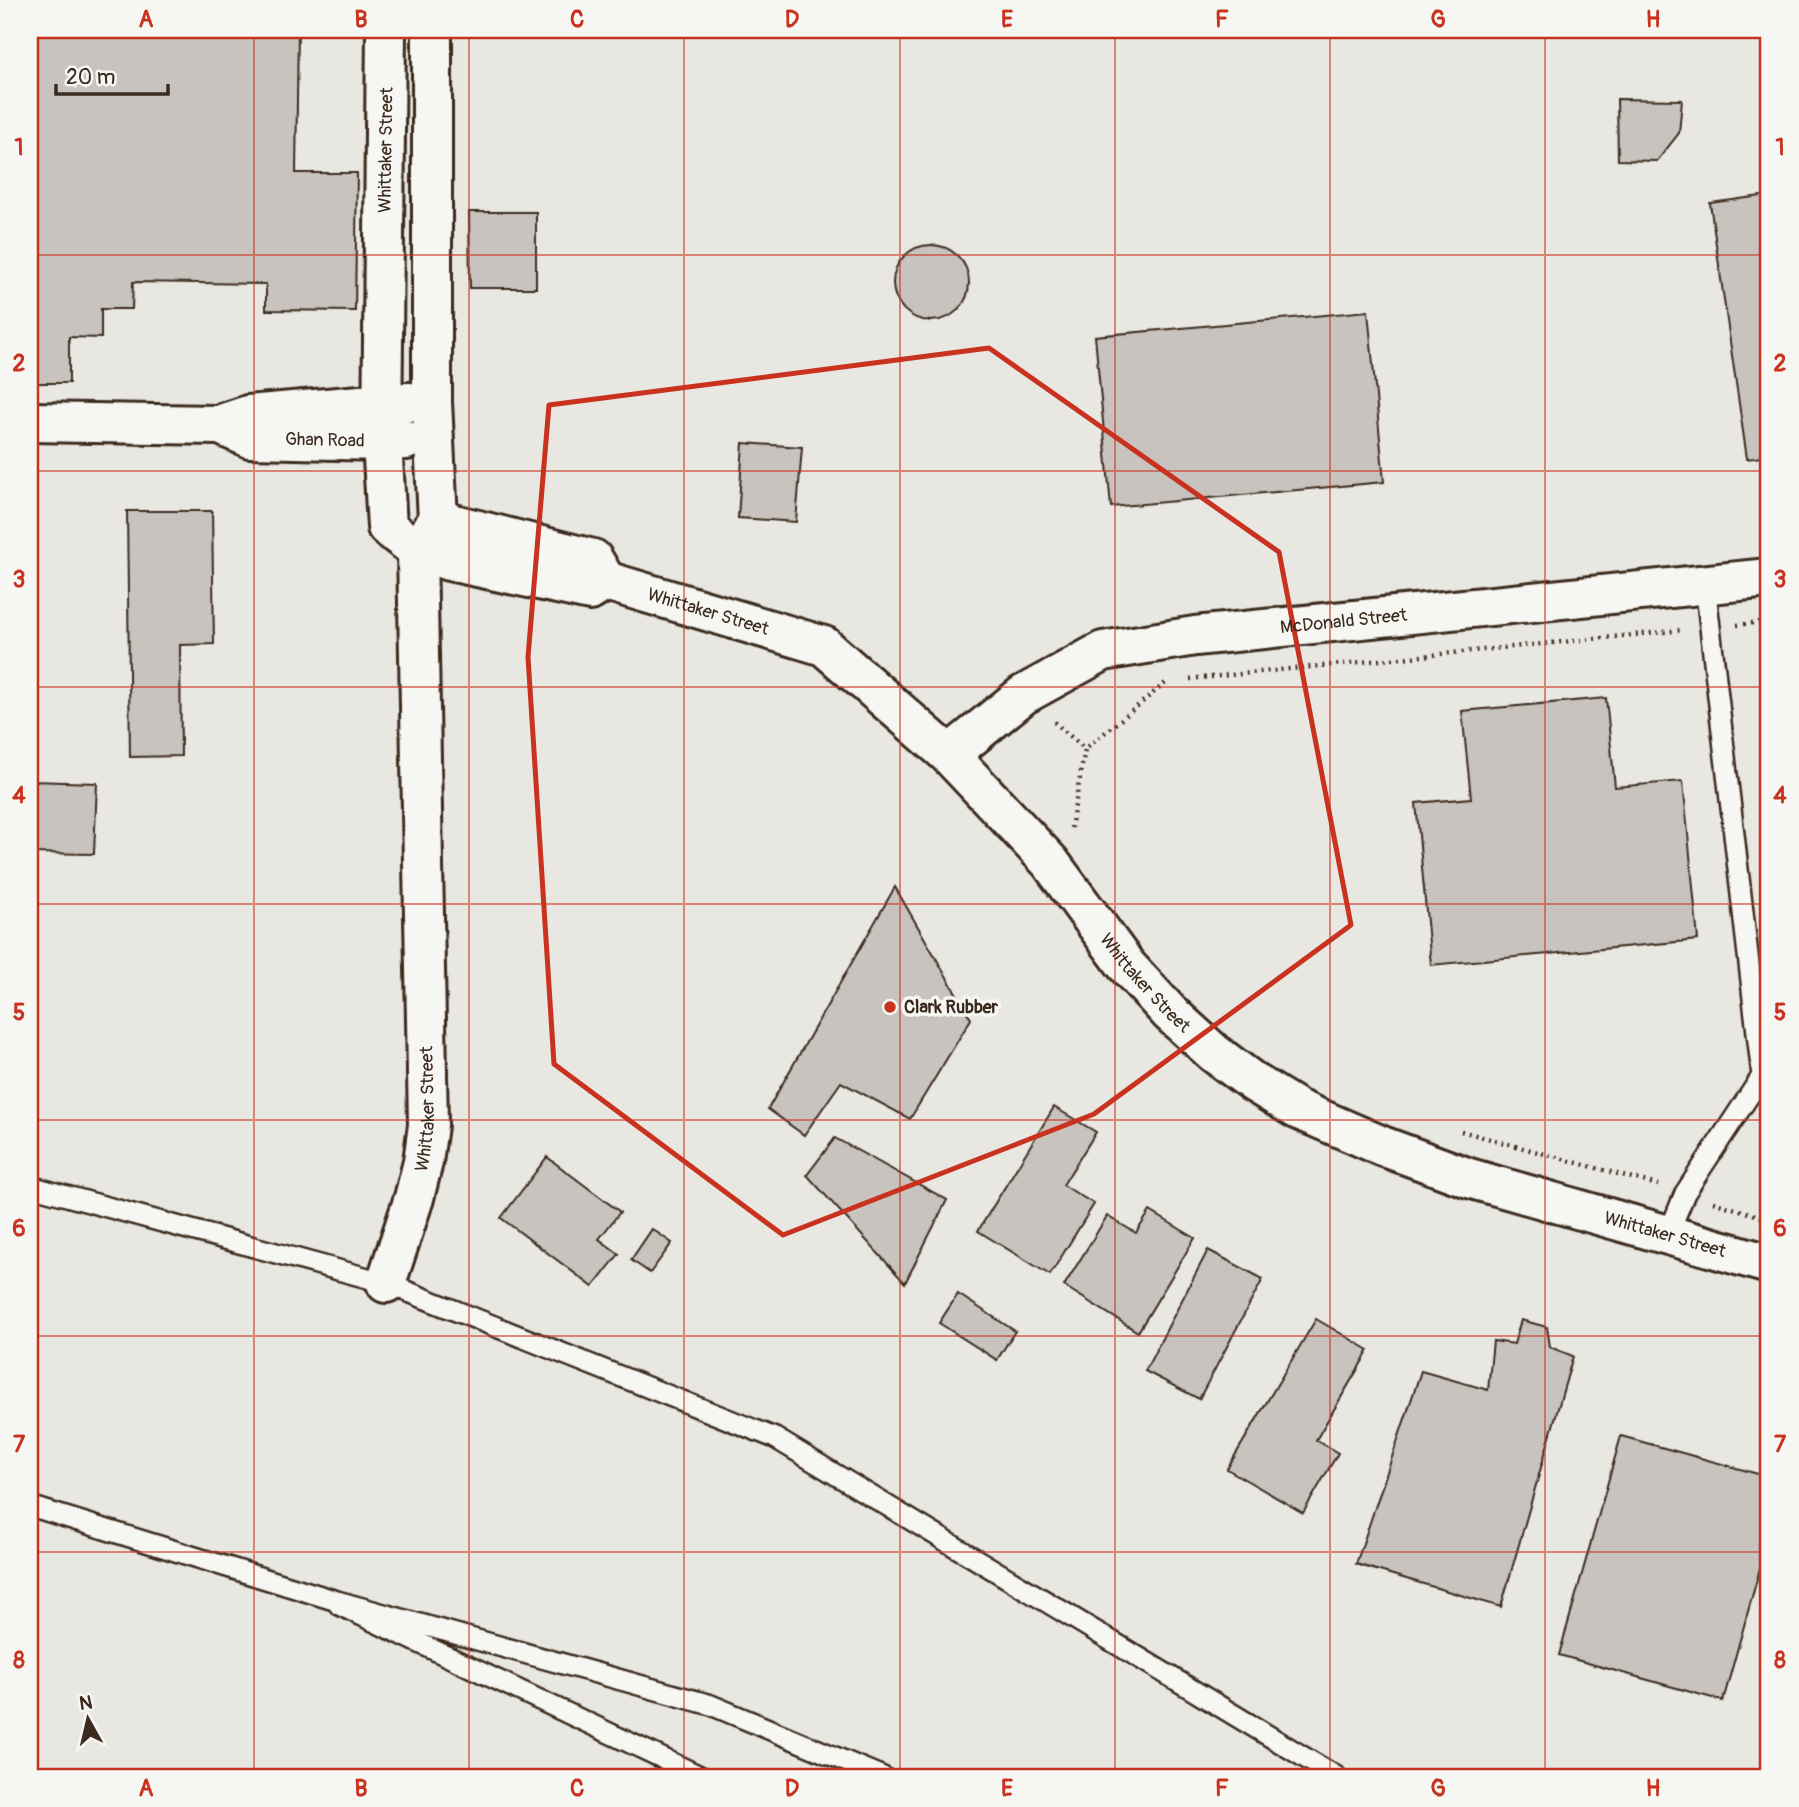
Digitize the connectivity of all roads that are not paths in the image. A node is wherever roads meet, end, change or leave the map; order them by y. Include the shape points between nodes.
1 (386, 30) edge
2 (432, 30) edge
3 (383, 403) junction
4 (433, 420) junction
5 (30, 422) edge
6 (218, 425) junction
7 (382, 441) junction
8 (428, 535) junction
9 (1769, 578) edge
10 (1705, 584) junction
11 (949, 755) junction
12 (30, 1186) edge
13 (1668, 1236) junction
14 (1769, 1264) edge
15 (386, 1283) junction
16 (30, 1506) edge
17 (337, 1601) junction
18 (702, 1777) edge
19 (883, 1777) edge
20 (1337, 1777) edge

1 - 3 street, Whittaker Street
2 - 4 street, Whittaker Street
3 - 4 street, Ghan Road
3 - 6 street, Ghan Road via 247,415
3 - 7 street, Whittaker Street
4 - 7 street, Ghan Road
4 - 8 street, Whittaker Street
5 - 6 street, Ghan Road
6 - 7 street, Ghan Road via 250,438
7 - 8 street, Whittaker Street via 387,527
8 - 11 street, Whittaker Street via 593,559 606,581 824,646
8 - 15 street, Whittaker Street via 428,1125 420,1174
9 - 10 street, McDonald Street
10 - 11 street, McDonald Street via 1195,636 1104,651 1023,695
10 - 13 lane via 1762,1076 1685,1193
11 - 13 street, Whittaker Street via 1050,862 1126,965 1170,1013 1253,1082 1297,1109 1382,1146 1469,1178
12 - 15 lane
13 - 14 street, Whittaker Street
15 - 20 lane via 775,1438
16 - 17 lane
17 - 18 lane
17 - 19 lane via 711,1705

